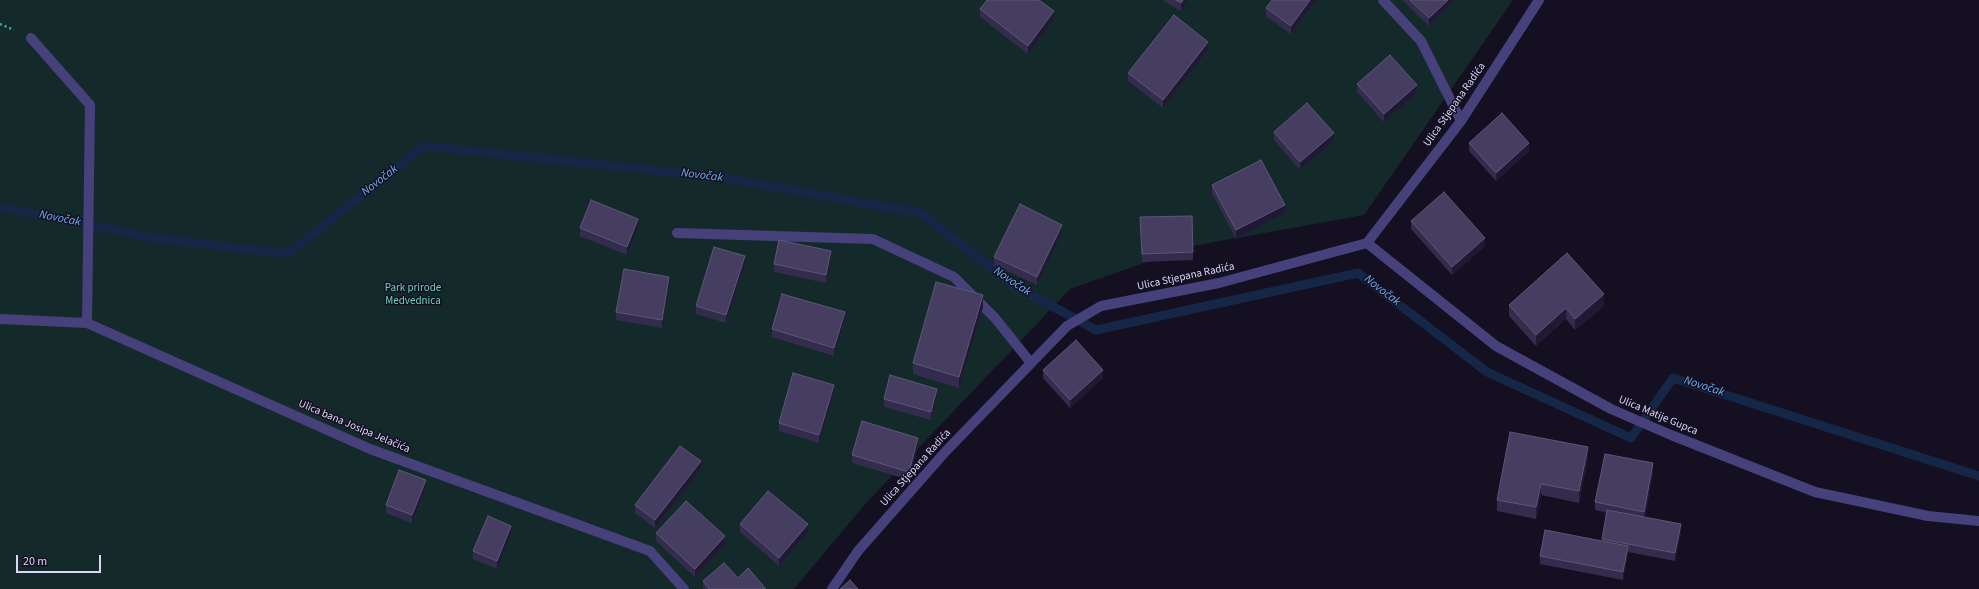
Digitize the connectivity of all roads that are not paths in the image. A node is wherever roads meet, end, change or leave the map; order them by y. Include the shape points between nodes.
1 (1383, 0) edge
2 (1539, 0) edge
3 (31, 38) dead end
4 (1461, 121) junction
5 (677, 233) dead end
6 (1367, 243) junction
7 (0, 319) edge
8 (87, 323) junction
9 (1030, 363) junction
10 (1979, 522) edge
11 (684, 589) edge
12 (832, 589) edge

1 - 4 street via 1421,41
2 - 4 street, Ulica Stjepana Radića
3 - 8 street via 90,105
4 - 6 street, Ulica Stjepana Radića
5 - 9 street via 873,239 954,277 995,318
6 - 9 street, Ulica Stjepana Radića via 1219,283 1101,306 1067,326
6 - 10 street, Ulica Matije Gupca via 1496,346 1611,409 1815,492 1928,516
7 - 8 street, Ulica bana Josipa Jelačića
8 - 11 street, Ulica bana Josipa Jelačića via 370,449 650,550
9 - 12 street, Ulica Stjepana Radića via 941,457 858,551

